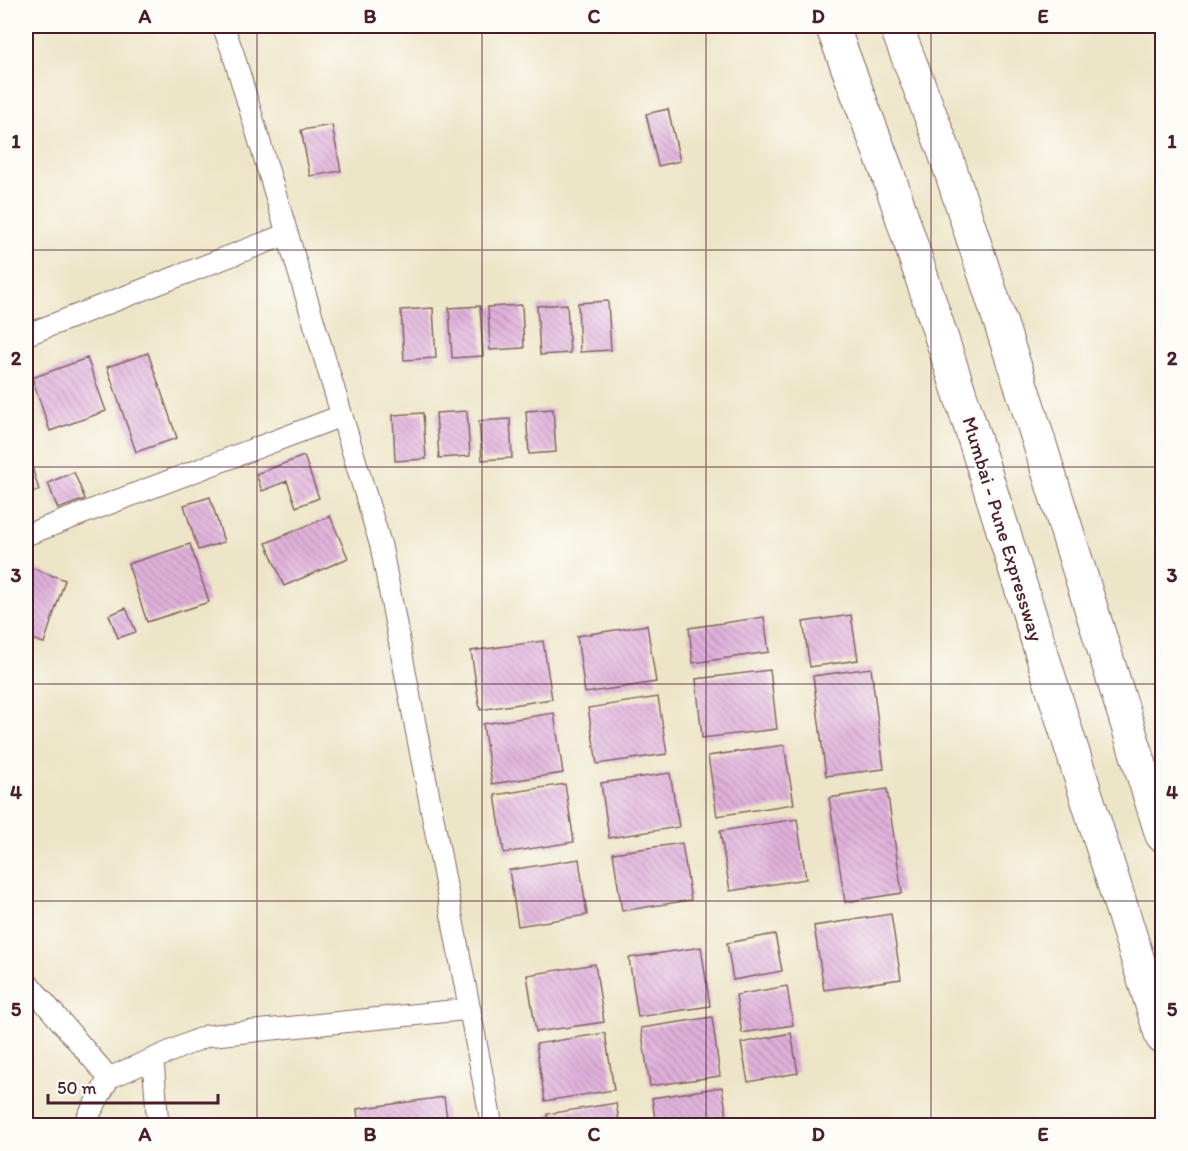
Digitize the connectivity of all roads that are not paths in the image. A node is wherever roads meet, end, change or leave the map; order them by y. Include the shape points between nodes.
1 (223, 26) edge
2 (832, 26) edge
3 (896, 26) edge
4 (287, 234) junction
5 (26, 335) edge
6 (341, 416) junction
7 (26, 535) edge
8 (1162, 835) edge
9 (26, 981) edge
10 (470, 1009) junction
11 (1162, 1037) edge
12 (153, 1060) junction
13 (109, 1078) junction
14 (83, 1125) edge
15 (158, 1125) edge
16 (492, 1125) edge

1 - 4 street
2 - 11 highway, Mumbai - Pune Expressway via 892,185
3 - 8 highway via 952,176
4 - 5 street
4 - 6 street
6 - 7 street
6 - 10 street via 381,546
9 - 13 street
10 - 12 street via 206,1036
10 - 16 street
12 - 13 street
12 - 15 street
13 - 14 street

